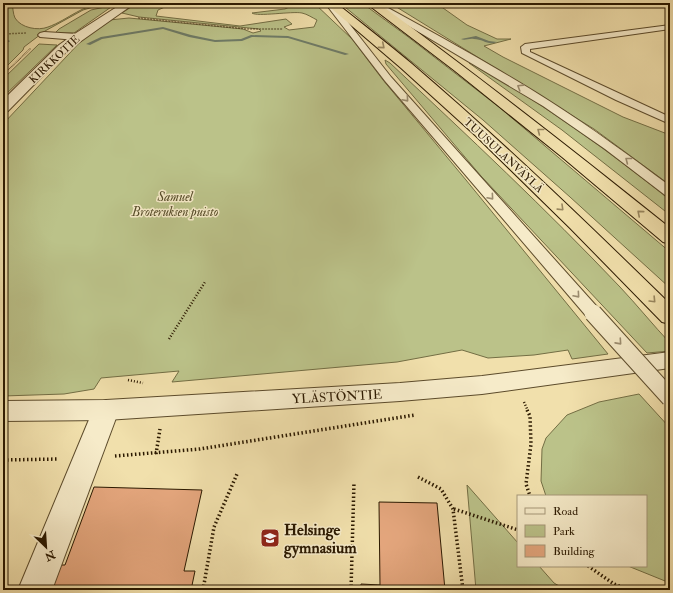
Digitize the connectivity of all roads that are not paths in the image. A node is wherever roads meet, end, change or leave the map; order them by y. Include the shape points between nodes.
1 (130, 3) edge
2 (329, 3) edge
3 (371, 3) edge
4 (374, 3) edge
5 (670, 27) edge
6 (44, 35) road end
7 (77, 37) junction
8 (3, 108) edge
9 (670, 121) edge
10 (670, 192) edge
11 (670, 238) edge
12 (670, 317) edge
13 (670, 360) edge
14 (670, 398) edge
15 (106, 410) junction
16 (3, 411) edge
17 (35, 590) edge

1 - 7 street, KIRKKOTIE
2 -> 12 highway, TUUSULANVÄYLÄ via 416,73 613,259
2 -> 14 lane, bridge via 388,79
11 -> 3 highway via 478,82
10 -> 4 lane via 616,151 546,104 487,67
5 - 9 lane via 525,47 526,53
6 - 7 street
7 - 8 street, KIRKKOTIE
13 - 15 street, YLÄSTÖNTIE via 482,385
15 - 16 street, YLÄSTÖNTIE
15 - 17 street

